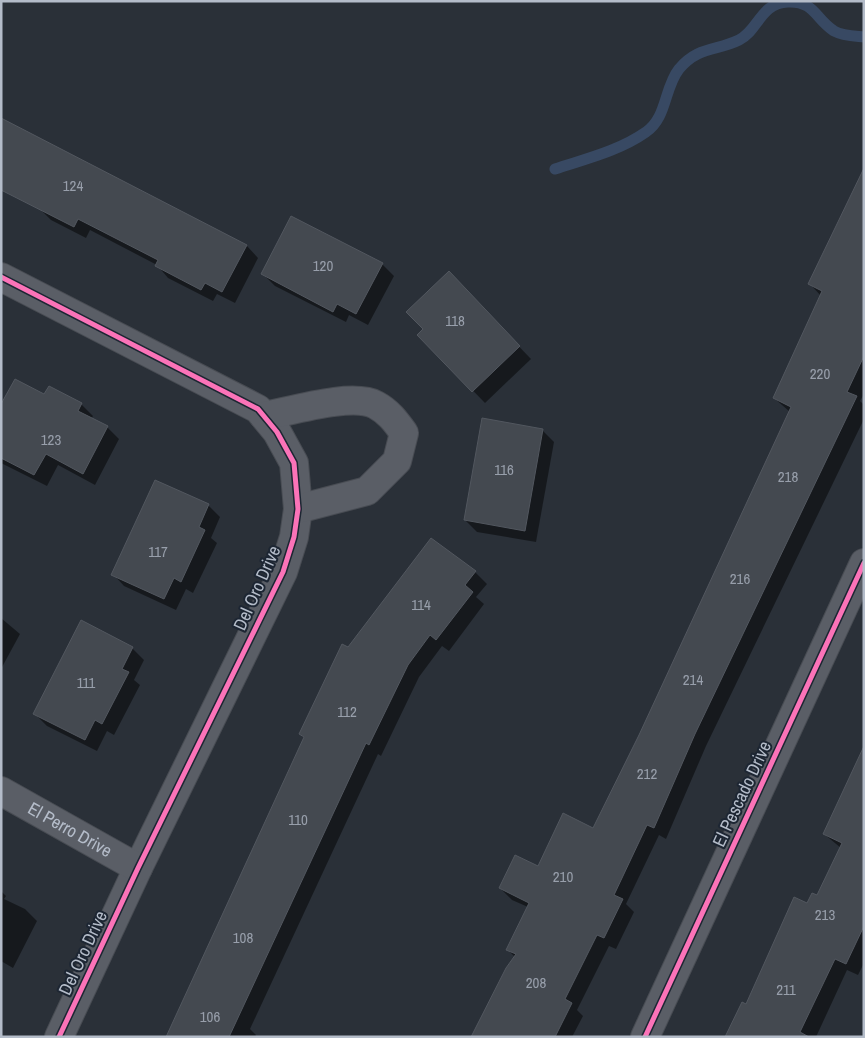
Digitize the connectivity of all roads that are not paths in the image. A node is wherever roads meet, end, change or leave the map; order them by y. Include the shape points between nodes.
1 (1, 277) edge
2 (264, 416) junction
3 (298, 509) junction
4 (864, 563) edge
5 (1, 791) edge
6 (138, 868) junction
7 (59, 1037) edge
8 (645, 1037) edge

1 - 2 street, Del Oro Drive via 234,396
2 - 3 street, Del Oro Drive via 294,463
2 - 3 street via 342,400 375,404 392,416 404,433 397,461 367,491
3 - 6 street, Del Oro Drive via 294,537 283,572
4 - 8 street, El Pescado Drive
5 - 6 street, El Perro Drive
6 - 7 street, Del Oro Drive

